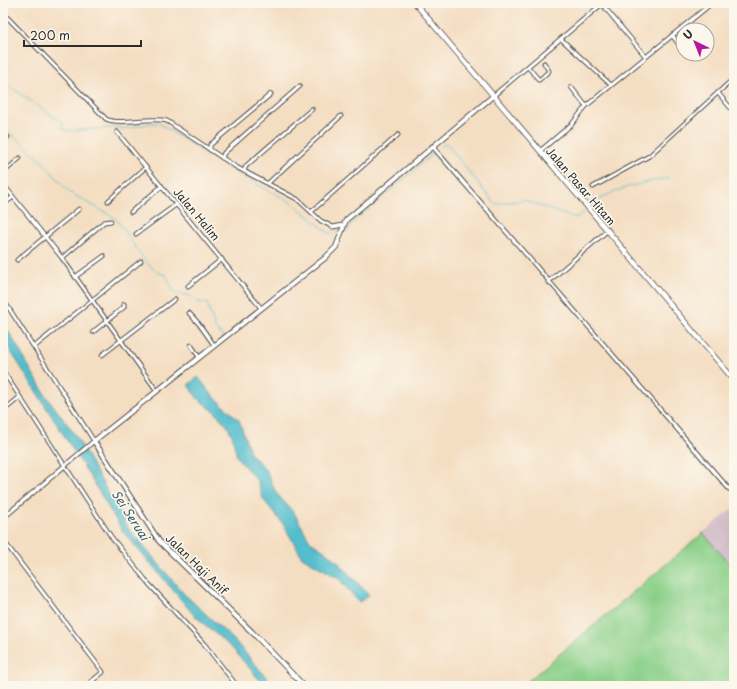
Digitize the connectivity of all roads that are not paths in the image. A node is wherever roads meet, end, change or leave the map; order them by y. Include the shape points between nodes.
1 (415, 3) edge
2 (602, 3) edge
3 (712, 3) edge
4 (3, 13) edge
5 (672, 35) junction
6 (561, 39) junction
7 (675, 39) edge
8 (646, 57) junction
9 (544, 64) dead end
10 (528, 67) junction
11 (734, 78) edge
12 (300, 86) dead end
13 (611, 86) junction
14 (571, 87) dead end
15 (718, 92) junction
16 (271, 94) dead end
17 (493, 96) junction
18 (586, 106) junction
19 (312, 109) dead end
20 (734, 112) edge
21 (341, 116) dead end
22 (117, 132) dead end
23 (398, 135) dead end
24 (8, 137) dead end
25 (3, 142) edge
26 (432, 146) junction
27 (210, 150) junction
28 (540, 151) junction
29 (20, 158) dead end
30 (222, 158) junction
31 (146, 167) junction
32 (244, 171) junction
33 (3, 173) edge
34 (3, 184) edge
35 (267, 184) junction
36 (162, 186) junction
37 (593, 187) dead end
38 (13, 197) junction
39 (108, 202) dead end
40 (177, 204) junction
41 (3, 206) edge
42 (79, 209) dead end
43 (131, 212) dead end
44 (311, 212) junction
45 (111, 221) dead end
46 (342, 226) junction
47 (608, 230) junction
48 (136, 234) dead end
49 (45, 237) junction
50 (104, 256) dead end
51 (62, 258) junction
52 (222, 259) junction
53 (17, 260) dead end
54 (141, 261) dead end
55 (75, 277) junction
56 (548, 282) junction
57 (188, 286) dead end
58 (175, 299) dead end
59 (3, 300) edge
60 (91, 300) junction
61 (124, 304) dead end
62 (261, 308) junction
63 (189, 313) dead end
64 (106, 322) junction
65 (93, 332) dead end
66 (120, 342) junction
67 (191, 345) dead end
68 (214, 345) junction
69 (34, 347) junction
70 (102, 355) dead end
71 (199, 357) junction
72 (3, 371) edge
73 (734, 380) edge
74 (157, 391) junction
75 (20, 398) junction
76 (3, 411) edge
77 (94, 441) junction
78 (64, 466) junction
79 (729, 489) dead end
80 (3, 518) edge
81 (3, 540) edge
82 (86, 686) edge
83 (237, 686) edge
84 (304, 686) edge

1 - 17 main road, Jalan Pasar Hitam
2 - 6 street
2 - 8 street
3 - 5 street
4 - 27 street via 106,119 167,121
5 - 7 street
5 - 8 street
6 - 10 street
6 - 13 street
8 - 13 street
9 - 10 street via 549,71 538,80
10 - 17 street
11 - 15 street
12 - 30 street via 224,153
13 - 18 street
14 - 18 street
15 - 20 street
15 - 37 street via 649,156
16 - 27 street via 210,145
17 - 26 main road
17 - 28 main road, Jalan Pasar Hitam
18 - 28 street via 572,124
19 - 32 street via 246,166
21 - 35 street
22 - 31 street, Jalan Halim
23 - 44 street
24 - 25 street
26 - 46 main road
26 - 56 street
27 - 30 street
28 - 47 main road, Jalan Pasar Hitam
29 - 33 street
30 - 32 street
31 - 36 street, Jalan Halim
31 - 39 street
32 - 35 street
34 - 38 street
35 - 44 street via 293,196
36 - 40 street, Jalan Halim
36 - 43 street
38 - 41 street
38 - 49 street
40 - 48 street
40 - 52 street, Jalan Halim
42 - 49 street
44 - 46 street via 328,225
45 - 51 street via 104,222
46 - 62 main road via 336,247
47 - 56 street
47 - 73 main road, Jalan Pasar Hitam
49 - 51 street
49 - 53 street
50 - 55 street
51 - 55 street
52 - 57 street
52 - 62 street, Jalan Halim
54 - 60 street
55 - 60 street
56 - 79 street
58 - 66 street
59 - 69 street
60 - 64 street
60 - 69 street
61 - 64 street via 124,307
62 - 68 main road
63 - 68 street
64 - 65 street
64 - 66 street
66 - 70 street
66 - 74 street
67 - 71 street
68 - 71 main road
69 - 77 street
71 - 74 main road
72 - 75 street
74 - 77 main road
75 - 76 street
75 - 78 street
77 - 78 street
77 - 84 main road, Jalan Haji Anif via 159,541 258,637
78 - 80 street
78 - 83 street via 125,555 148,584 201,639
81 - 82 street via 103,672

